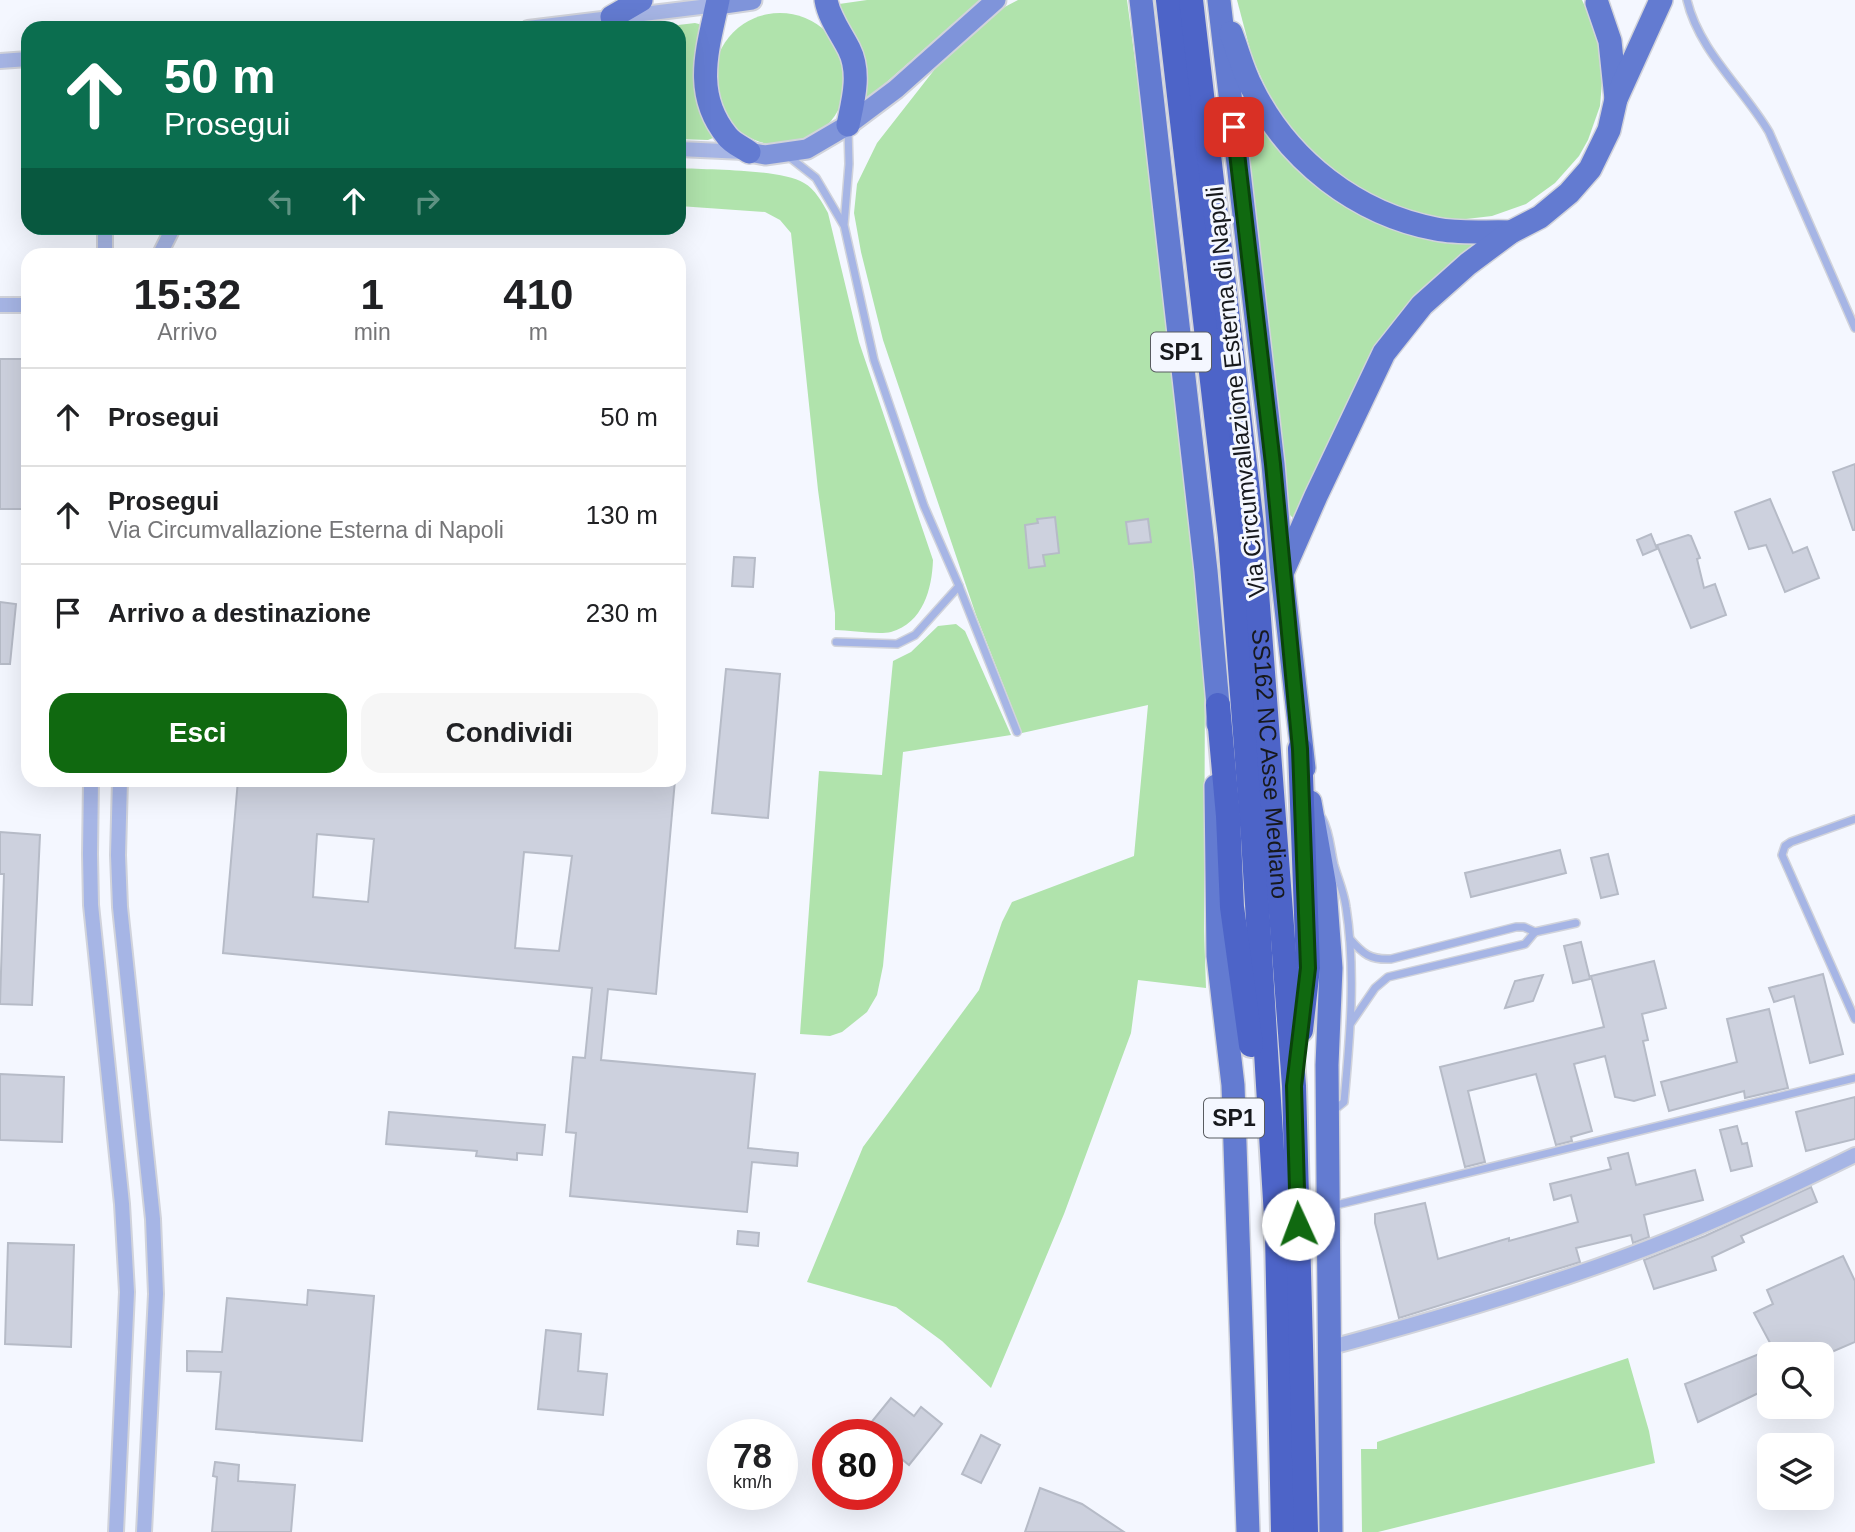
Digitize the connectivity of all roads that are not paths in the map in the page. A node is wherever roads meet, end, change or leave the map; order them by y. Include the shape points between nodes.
1 (641, 0) edge
2 (752, 0) edge
3 (826, 0) edge
4 (996, 0) edge
5 (1141, 0) edge
6 (1168, 0) edge
7 (1191, 0) edge
8 (1661, 0) edge
9 (1687, 0) edge
10 (1219, 1) edge
11 (1598, 1) edge
12 (718, 2) edge
13 (612, 17) junction
14 (581, 21) edge
15 (21, 60) edge
16 (0, 61) edge
17 (1616, 99) junction
18 (848, 125) junction
19 (686, 149) edge
20 (749, 152) junction
21 (785, 153) junction
22 (844, 225) junction
23 (1511, 232) junction
24 (0, 305) edge
25 (21, 305) edge
26 (1855, 328) edge
27 (1282, 573) junction
28 (960, 586) junction
29 (836, 642) dead end
30 (1218, 705) junction
31 (1017, 732) dead end
32 (1300, 749) junction
33 (92, 787) edge
34 (120, 787) edge
35 (1308, 795) junction
36 (1855, 819) edge
37 (1576, 923) dead end
38 (1535, 932) junction
39 (1350, 939) junction
40 (1855, 1019) edge
41 (1351, 1023) junction
42 (1855, 1078) edge
43 (1294, 1086) junction
44 (1327, 1116) junction
45 (1855, 1155) edge
46 (1328, 1207) junction
47 (1277, 1233) junction
48 (1328, 1348) junction
49 (116, 1532) edge
50 (145, 1532) edge
51 (1248, 1532) edge
52 (1283, 1532) edge
53 (1306, 1532) edge
54 (1331, 1532) edge

1 - 13 main road
2 - 12 main road
3 - 18 main road via 854,66
4 - 18 main road
5 - 30 main road, Via Circumvallazione Esterna di Napoli / SP1
6 - 47 highway, SS162 NC Asse Mediano via 1230,537
7 - 43 highway, SS162 NC Asse Mediano via 1252,526
8 - 17 main road
9 - 26 lane via 1703,40 1769,132
10 - 23 main road via 1252,88 1302,158 1328,181 1395,219 1439,230
10 - 27 main road, Via Circumvallazione Esterna di Napoli
11 - 17 main road via 1609,41
12 - 13 street
12 - 20 main road via 704,68 705,91 728,138
13 - 14 street
15 - 16 street
17 - 23 main road via 1609,130 1590,169 1540,217
18 - 21 main road via 807,149
18 - 22 lane
19 - 20 street
20 - 21 main road
21 - 22 lane via 816,178
22 - 28 lane via 874,360 924,506
23 - 27 main road via 1422,305 1384,354
24 - 25 street
27 - 32 main road, Via Circumvallazione Esterna di Napoli
28 - 29 lane via 915,635 897,645
28 - 31 lane
30 - 47 highway via 1232,906
30 - 51 main road, Via Circumvallazione Esterna di Napoli / SP1 via 1218,956 1233,1084
32 - 35 main road, Via Circumvallazione Esterna di Napoli
32 - 43 highway via 1308,968
33 - 49 street via 91,905 127,1292
34 - 50 street via 120,907 153,1219 156,1294
35 - 39 lane via 1328,829
35 - 44 main road, Via Circumvallazione Esterna di Napoli via 1325,887 1331,968
36 - 40 lane via 1791,842 1782,855
37 - 38 lane
38 - 39 lane via 1516,927 1376,960 1363,954
38 - 41 lane via 1525,944 1388,977
39 - 41 lane
41 - 44 lane via 1344,1102
42 - 46 lane
43 - 53 highway, SS162 NC Asse Mediano
44 - 46 main road, Via Circumvallazione Esterna di Napoli
45 - 48 street via 1763,1200 1637,1252 1453,1314
46 - 48 main road, Via Circumvallazione Esterna di Napoli
47 - 52 highway, SS162 NC Asse Mediano
48 - 54 main road, Via Circumvallazione Esterna di Napoli

